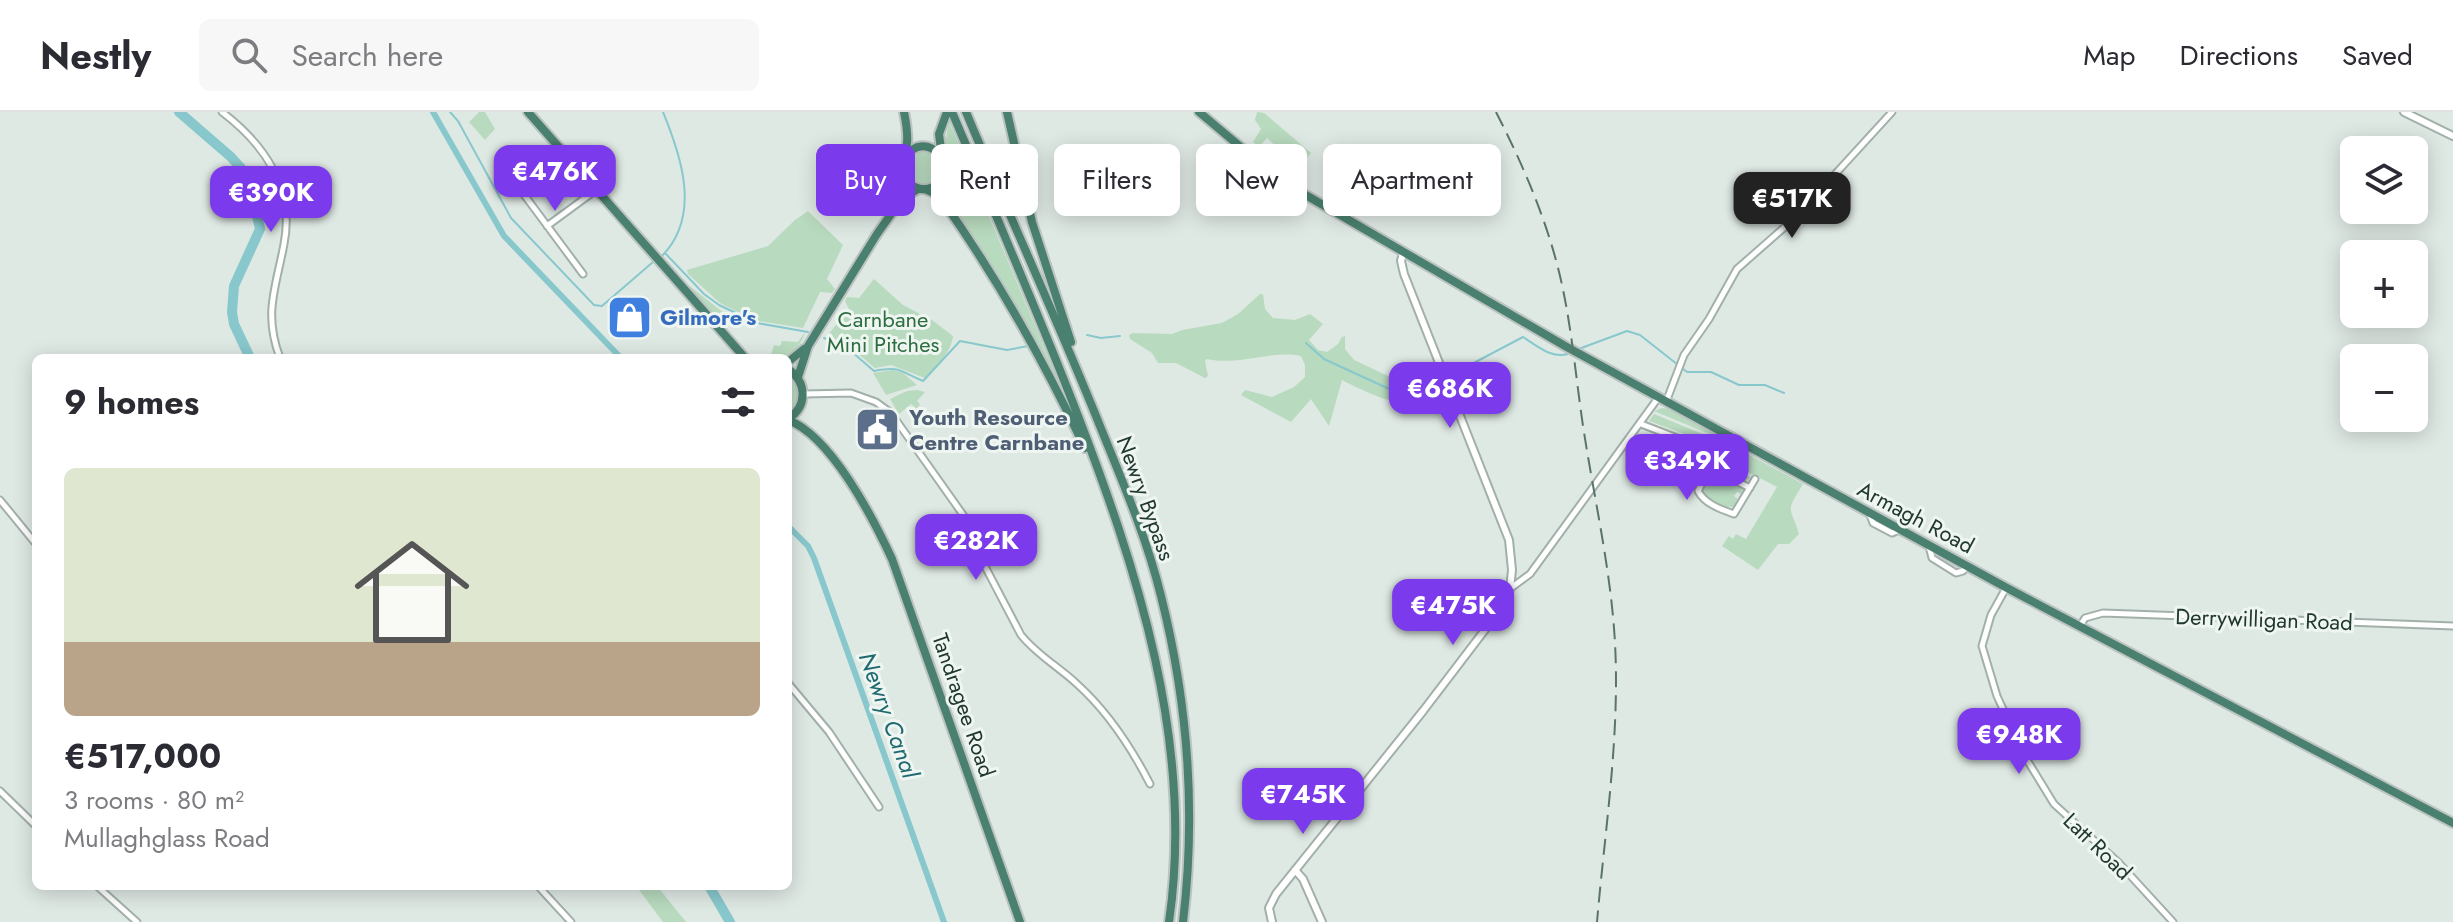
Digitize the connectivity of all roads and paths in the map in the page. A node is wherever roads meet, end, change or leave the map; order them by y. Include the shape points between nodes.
1 (222, 112) edge
2 (528, 112) edge
3 (904, 112) edge
4 (950, 112) edge
5 (966, 112) edge
6 (1007, 112) edge
7 (1199, 112) edge
8 (1892, 112) edge
9 (2404, 112) edge
10 (939, 134) junction
11 (2453, 136) edge
12 (906, 144) edge
13 (940, 144) edge
14 (919, 147) junction
15 (931, 148) edge
16 (915, 149) edge
17 (505, 169) dead end
18 (915, 184) edge
19 (931, 186) edge
20 (922, 189) junction
21 (596, 190) junction
22 (915, 193) edge
23 (891, 216) edge
24 (547, 226) junction
25 (1403, 253) junction
26 (583, 274) dead end
27 (808, 346) junction
28 (279, 354) edge
29 (741, 354) edge
30 (792, 359) edge
31 (792, 372) edge
32 (798, 377) junction
33 (1084, 386) junction
34 (803, 398) junction
35 (1662, 400) junction
36 (792, 416) edge
37 (792, 422) edge
38 (1641, 424) junction
39 (806, 429) junction
40 (1755, 479) dead end
41 (1738, 482) dead end
42 (1750, 488) junction
43 (1107, 496) junction
44 (0, 500) edge
45 (32, 539) edge
46 (2007, 588) junction
47 (1510, 589) junction
48 (2079, 626) junction
49 (2453, 626) edge
50 (792, 688) edge
51 (1154, 771) dead end
52 (1146, 776) junction
53 (1150, 784) dead end
54 (0, 791) edge
55 (879, 807) dead end
56 (32, 822) edge
57 (2453, 823) edge
58 (1295, 870) junction
59 (101, 890) edge
60 (542, 890) edge
61 (137, 922) edge
62 (571, 922) edge
63 (1020, 922) edge
64 (1169, 922) edge
65 (1183, 922) edge
66 (1272, 922) edge
67 (1322, 922) edge
68 (2173, 922) edge

1 - 28 street via 262,150 286,207 285,241 270,312
2 - 21 highway
3 - 12 highway
4 - 10 highway
4 - 43 highway, Newry Bypass via 1042,324
5 - 33 highway, Newry Bypass
6 - 33 highway via 1029,211
7 - 25 highway, Armagh Road via 1280,180
8 - 35 street via 1795,218 1737,269
9 - 11 street
10 - 13 highway
10 - 14 highway
14 - 15 highway
14 - 16 highway
17 - 24 street
18 - 20 highway
19 - 20 highway
20 - 22 highway
20 - 43 highway via 942,200 995,277 1057,389
21 - 24 street
21 - 29 highway
23 - 27 highway
24 - 26 street
25 - 35 highway, Armagh Road
25 - 47 street via 1404,274 1509,540
27 - 30 highway
27 - 32 highway
31 - 32 highway
32 - 34 highway
33 - 65 highway, Newry Bypass via 1141,529 1175,659 1189,788
34 - 36 highway
34 - 39 highway
34 - 52 street via 851,393 891,413 966,519 1021,635 1079,685
35 - 38 street
35 - 46 highway, Armagh Road
37 - 39 highway, Tandragee Road
38 - 42 street via 1711,451 1714,460 1698,491 1702,499 1734,514
38 - 47 street via 1530,574
39 - 63 highway, Tandragee Road via 856,491 892,559
40 - 42 street
41 - 42 street
43 - 64 highway, Newry Bypass via 1142,604 1165,703 1174,805
44 - 45 street
46 - 48 highway, Armagh Road
46 - 68 street, Latt Road via 1991,615 1982,646 2024,755 2054,804
47 - 58 street via 1500,610
48 - 49 street, Derrywilligan Road via 2085,618 2103,613
48 - 57 highway, Armagh Road
50 - 55 street
51 - 52 street
52 - 53 street
54 - 56 street
58 - 66 street via 1271,903
58 - 67 street
59 - 61 street
60 - 62 street

